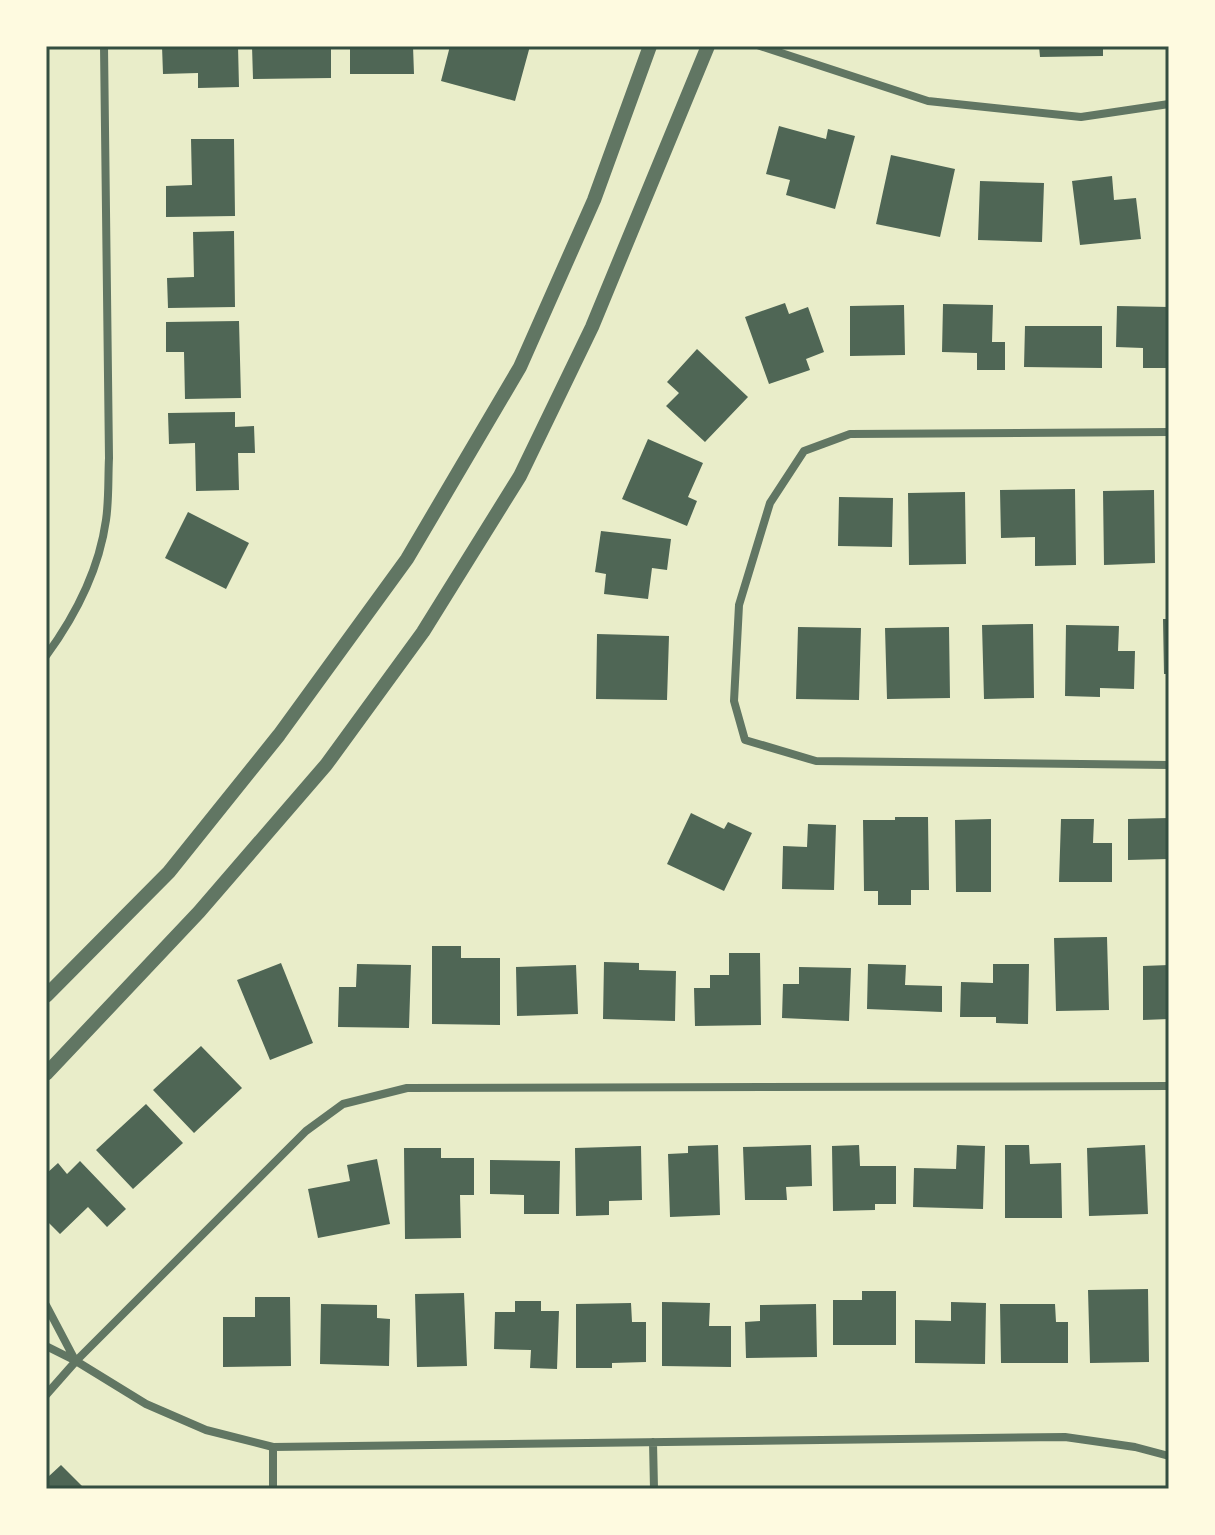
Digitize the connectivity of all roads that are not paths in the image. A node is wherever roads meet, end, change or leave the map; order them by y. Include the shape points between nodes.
1 (104, 46) edge
2 (650, 46) edge
3 (708, 46) edge
4 (760, 46) edge
5 (1169, 104) edge
6 (1169, 432) edge
7 (46, 656) edge
8 (1169, 765) edge
9 (46, 996) edge
10 (46, 1074) edge
11 (1169, 1086) edge
12 (46, 1305) edge
13 (46, 1346) edge
14 (76, 1361) junction
15 (46, 1395) edge
16 (653, 1442) junction
17 (273, 1447) junction
18 (1169, 1456) edge
19 (273, 1489) edge
20 (654, 1489) edge

1 - 7 street via 107,518 98,559 76,611
2 - 9 street via 594,200 520,367 407,559 279,735 169,872
3 - 10 street via 592,327 520,476 423,632 326,765 199,912
4 - 5 street via 928,101 1081,117
6 - 8 street via 850,434 804,451 770,503 739,605 734,701 745,740 816,761
11 - 14 street via 407,1088 343,1104 306,1131
12 - 14 street
13 - 14 street
14 - 15 street
14 - 17 street via 146,1404 206,1430
16 - 17 street
16 - 18 street via 1065,1437
16 - 20 street
17 - 19 street

